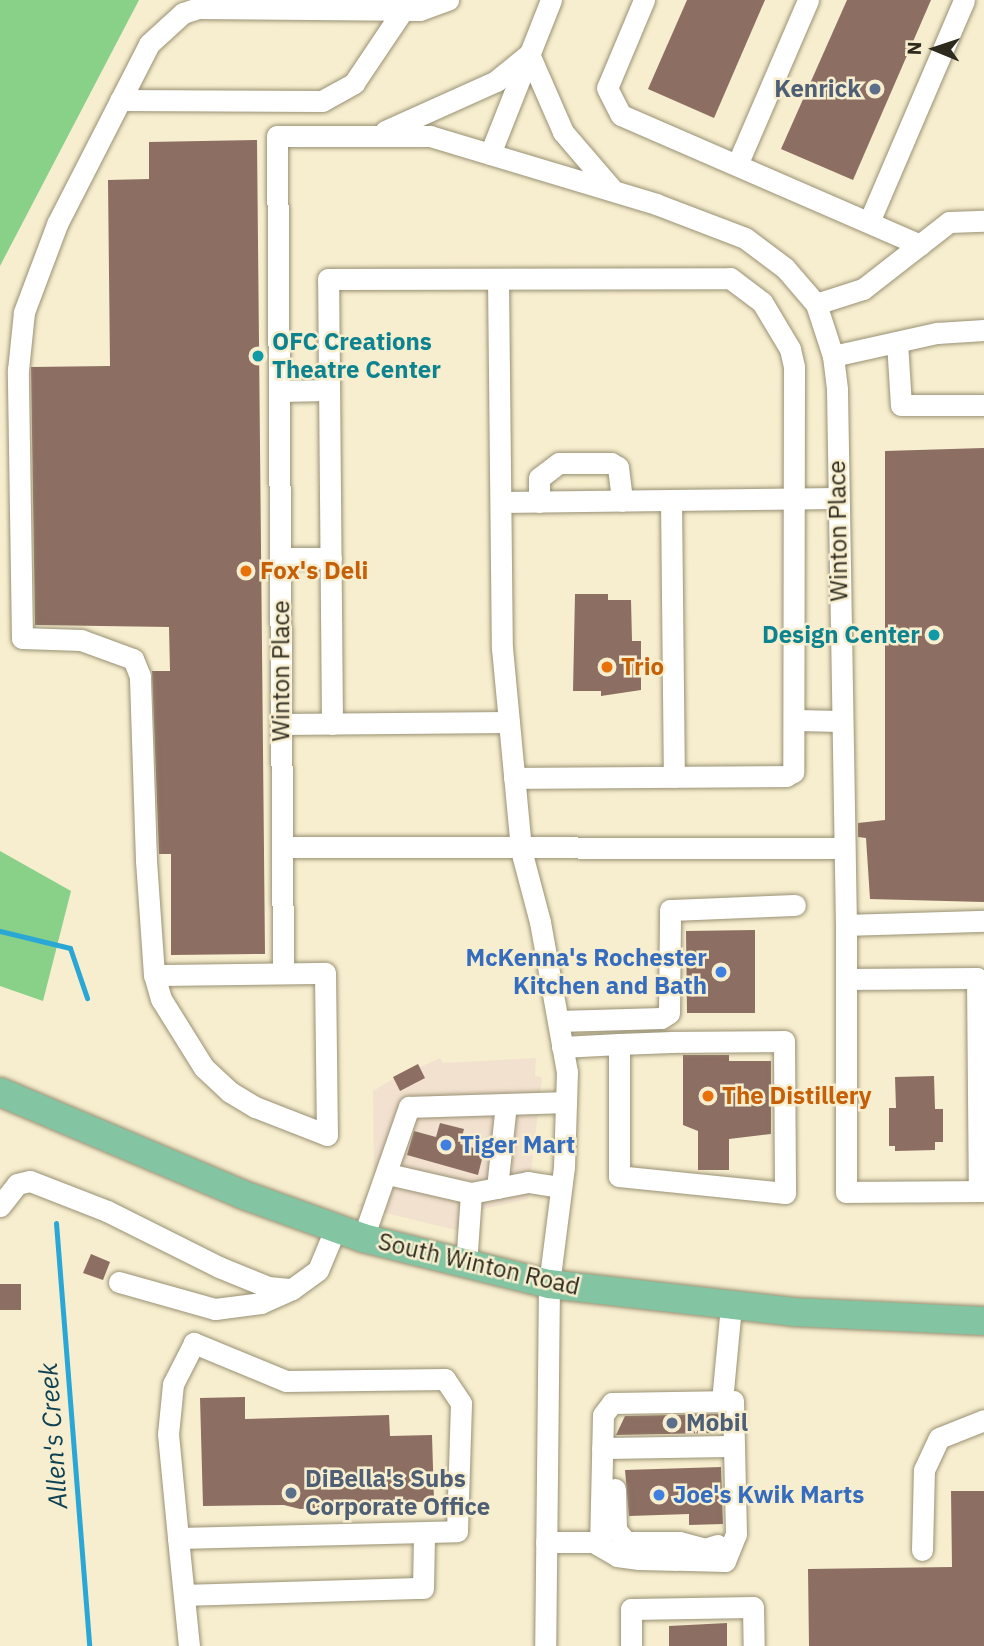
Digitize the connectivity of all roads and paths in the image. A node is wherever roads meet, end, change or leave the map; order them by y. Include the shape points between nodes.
1 (448, 0) edge
2 (551, 0) edge
3 (643, 0) edge
4 (808, 0) edge
5 (964, 0) edge
6 (403, 10) junction
7 (529, 54) junction
8 (120, 100) junction
9 (277, 101) junction
10 (278, 136) junction
11 (374, 136) junction
12 (490, 154) junction
13 (737, 164) junction
14 (615, 192) junction
15 (984, 221) edge
16 (869, 222) junction
17 (920, 245) junction
18 (498, 279) junction
19 (816, 304) junction
20 (984, 330) edge
21 (897, 342) junction
22 (833, 356) junction
23 (329, 390) junction
24 (279, 391) junction
25 (984, 405) edge
26 (838, 498) junction
27 (796, 499) junction
28 (671, 500) junction
29 (622, 501) junction
30 (500, 502) junction
31 (539, 502) junction
32 (281, 558) junction
33 (331, 558) junction
34 (796, 720) junction
35 (840, 720) junction
36 (509, 722) junction
37 (332, 723) junction
38 (282, 724) junction
39 (674, 777) junction
40 (514, 778) junction
41 (283, 848) junction
42 (841, 848) junction
43 (521, 850) junction
44 (795, 905) dead end
45 (984, 922) edge
46 (846, 925) junction
47 (284, 972) junction
48 (154, 975) junction
49 (980, 978) edge
50 (846, 979) junction
51 (558, 1021) junction
52 (619, 1044) junction
53 (562, 1047) junction
54 (0, 1092) edge
55 (565, 1102) junction
56 (506, 1104) junction
57 (388, 1174) junction
58 (561, 1187) junction
59 (498, 1188) junction
60 (981, 1191) edge
61 (471, 1193) junction
62 (0, 1206) edge
63 (336, 1227) junction
64 (363, 1238) junction
65 (467, 1265) junction
66 (119, 1282) dead end
67 (549, 1284) junction
68 (292, 1289) junction
69 (730, 1305) junction
70 (984, 1321) edge
71 (722, 1401) junction
72 (984, 1420) edge
73 (728, 1446) junction
74 (609, 1448) junction
75 (424, 1534) junction
76 (178, 1538) junction
77 (546, 1542) junction
78 (600, 1545) junction
79 (922, 1550) dead end
80 (184, 1595) junction
81 (189, 1646) edge
82 (545, 1646) edge
83 (631, 1646) edge
84 (754, 1646) edge

1 - 6 street via 420,10
2 - 7 street
3 - 13 street via 607,88 621,115
4 - 13 street
5 - 16 street
6 - 8 street via 198,8 183,12 149,44
6 - 9 street via 354,83 338,96 322,102
7 - 11 street via 496,81
7 - 12 street
7 - 14 street via 563,132
8 - 9 street
8 - 48 street via 57,224 24,312 18,370 22,638 81,640 133,659 140,676
9 - 10 street
10 - 11 street, Winton Place
10 - 24 street, Winton Place
11 - 12 street, Winton Place via 430,136
12 - 14 street, Winton Place
13 - 16 street
14 - 19 street, Winton Place via 745,238 785,268
15 - 17 street via 949,222
16 - 17 street
17 - 19 street via 863,289
18 - 23 street via 328,279
18 - 27 street via 730,278 745,286 762,302 792,358
18 - 30 street
19 - 22 street, Winton Place
20 - 21 street
21 - 22 street
21 - 25 street via 901,405
22 - 26 street, Winton Place
23 - 24 street
23 - 33 street
24 - 32 street, Winton Place
26 - 27 street
26 - 35 street, Winton Place
27 - 28 street
27 - 34 street
28 - 29 street
28 - 39 street
29 - 31 street
29 - 31 street via 618,467 559,463 539,478
30 - 31 street
30 - 36 street via 502,648
32 - 33 street
32 - 38 street, Winton Place
33 - 37 street
34 - 35 street
34 - 39 street via 796,764 786,776
35 - 42 street, Winton Place
36 - 37 street
36 - 40 street
37 - 38 street
38 - 41 street, Winton Place
39 - 40 street
40 - 43 street
41 - 43 street
41 - 47 street, Winton Place
42 - 43 street
42 - 46 street, Winton Place
43 - 51 street
44 - 51 street via 670,911 669,1013 661,1018
45 - 46 street
46 - 50 street, Winton Place
47 - 48 street
47 - 48 street via 325,972 327,1135 255,1107 204,1068 161,999
49 - 50 street
49 - 60 street
50 - 60 street, Winton Place via 846,1192
51 - 53 street
52 - 52 street via 784,1041 785,1193 619,1176
52 - 53 street
53 - 55 street
54 - 63 main road, South Winton Road via 241,1194
55 - 56 street
55 - 58 street
56 - 57 street via 409,1107
56 - 59 street
57 - 61 street
57 - 64 street
58 - 59 street via 528,1182
58 - 67 street
59 - 61 street
61 - 65 street
62 - 68 street via 17,1184 30,1181 107,1210 219,1267 268,1287
63 - 64 main road, South Winton Road
63 - 68 street via 318,1270
64 - 65 main road, South Winton Road
65 - 67 main road, South Winton Road
66 - 68 street via 162,1298 215,1309 261,1303
67 - 69 main road, South Winton Road
67 - 77 street
69 - 70 main road, South Winton Road
69 - 71 street
71 - 73 street via 733,1401
71 - 74 street via 612,1403 603,1415
72 - 79 street via 939,1438 924,1470
73 - 74 street
73 - 74 street via 725,1524 719,1543 705,1549 679,1542 633,1543 620,1537
73 - 78 street via 736,1534 725,1561 639,1559 617,1556
74 - 78 street
75 - 76 street
75 - 76 street via 457,1531 461,1403 445,1379 286,1381 194,1343 173,1384 168,1434
75 - 80 street via 423,1588
76 - 80 street
77 - 78 street
77 - 82 street
80 - 81 street
83 - 84 street via 631,1609 753,1607

